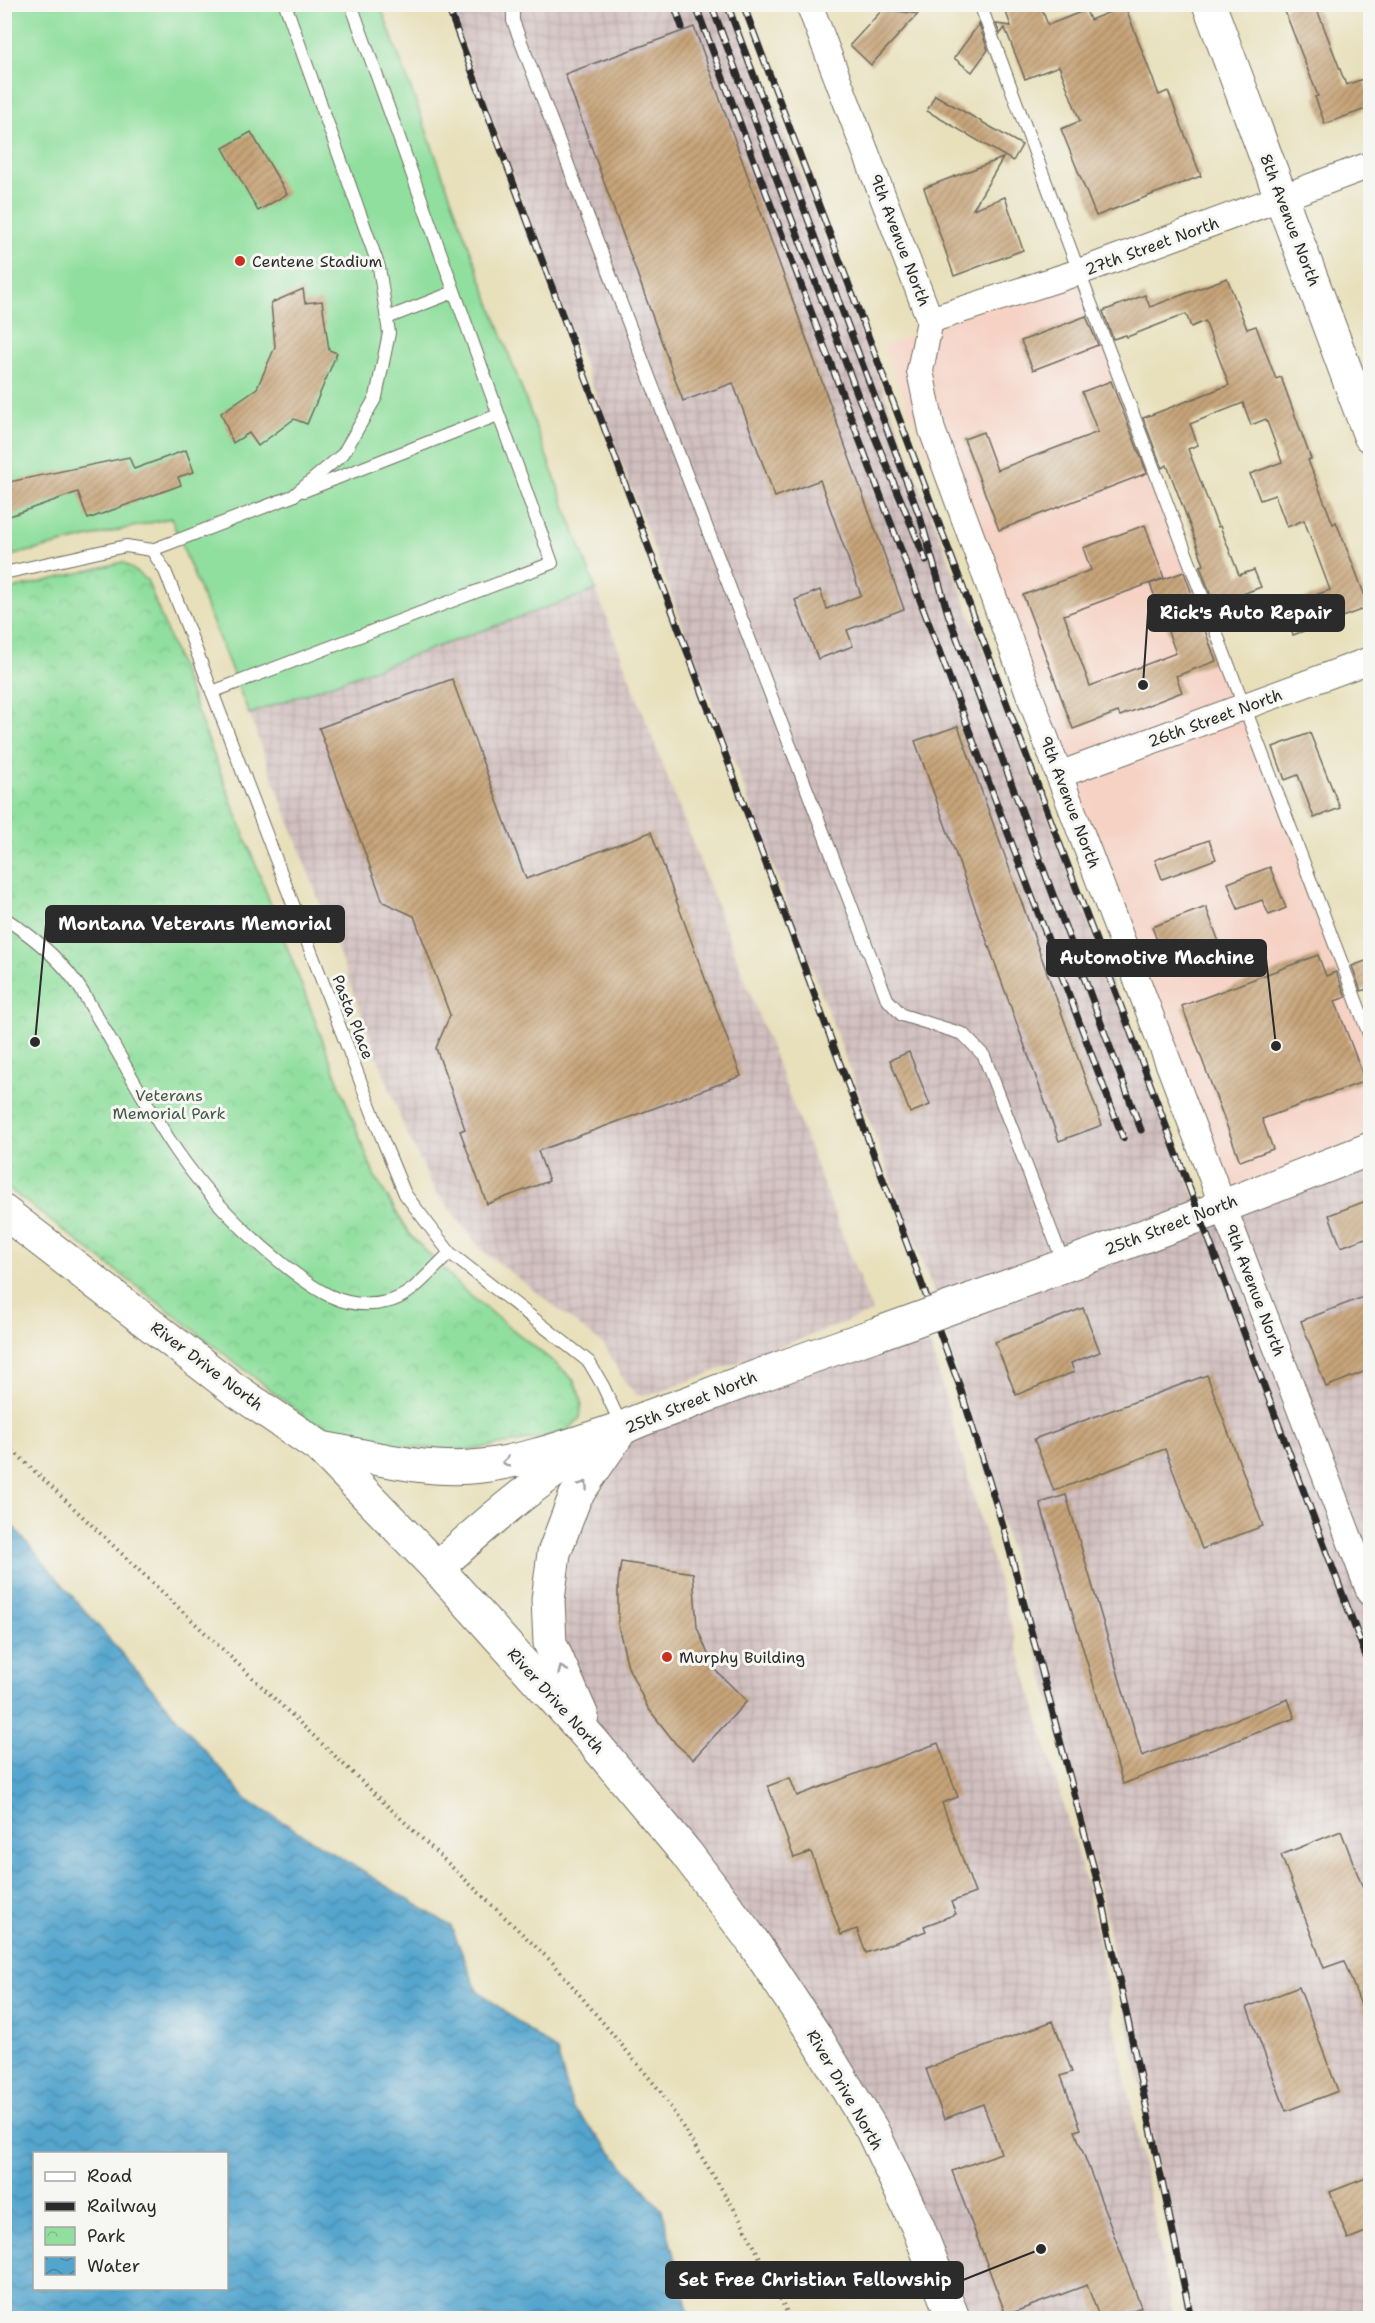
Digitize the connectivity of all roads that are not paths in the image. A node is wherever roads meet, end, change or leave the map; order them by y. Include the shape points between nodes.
1 (285, 4) edge
2 (351, 4) edge
3 (513, 4) edge
4 (809, 4) edge
5 (980, 4) edge
6 (1209, 4) edge
7 (1371, 165) edge
8 (1282, 200) junction
9 (1079, 272) junction
10 (454, 292) junction
11 (387, 318) junction
12 (930, 320) junction
13 (498, 415) junction
14 (1371, 436) edge
15 (292, 496) junction
16 (152, 550) junction
17 (4, 573) edge
18 (1371, 660) edge
19 (212, 692) junction
20 (1246, 707) junction
21 (1059, 775) junction
22 (4, 918) edge
23 (1371, 1037) edge
24 (1371, 1149) edge
25 (1223, 1206) junction
26 (4, 1212) edge
27 (450, 1252) junction
28 (1064, 1265) junction
29 (622, 1428) junction
30 (321, 1448) junction
31 (437, 1568) junction
32 (1371, 1593) edge
33 (594, 1743) junction
34 (953, 2319) edge

1 - 11 lane via 380,267
2 - 10 lane
3 - 28 lane via 513,21 886,999 902,1015 963,1034 984,1056
4 - 12 street, 9th Avenue North
5 - 9 lane
6 - 8 main road, 8th Avenue North
7 - 8 street, 27th Street North
8 - 9 street, 27th Street North
8 - 14 main road, 8th Avenue North
9 - 12 street, 27th Street North
9 - 20 lane
10 - 11 lane
10 - 13 lane
11 - 15 lane via 389,333 376,397 343,454
12 - 21 street, 9th Avenue North via 920,371 932,430
13 - 15 lane
13 - 19 lane via 552,563
15 - 16 lane
16 - 17 lane via 126,546
16 - 19 lane, Pasta Place via 165,571
18 - 20 street, 26th Street North
19 - 27 lane, Pasta Place via 394,1169 405,1194
20 - 21 street, 26th Street North
20 - 23 lane
21 - 25 street, 9th Avenue North
22 - 27 lane via 29,934 75,982 178,1153 224,1212 309,1285 338,1301 367,1305 387,1302 413,1289
24 - 25 main road, 25th Street North
25 - 28 main road, 25th Street North
25 - 32 street, 9th Avenue North
26 - 30 main road, River Drive North via 234,1389
27 - 29 lane, Pasta Place via 589,1362
28 - 29 main road, 25th Street North, bridge
29 -> 30 main road via 514,1461 469,1467 422,1465
29 - 31 main road, 25th Street North via 520,1497
33 -> 29 main road via 550,1643 548,1600 554,1553 575,1497
30 - 31 main road, River Drive North
31 - 33 main road, River Drive North
33 - 34 main road, River Drive North via 687,1853 751,1939 816,2037 872,2130 918,2227

